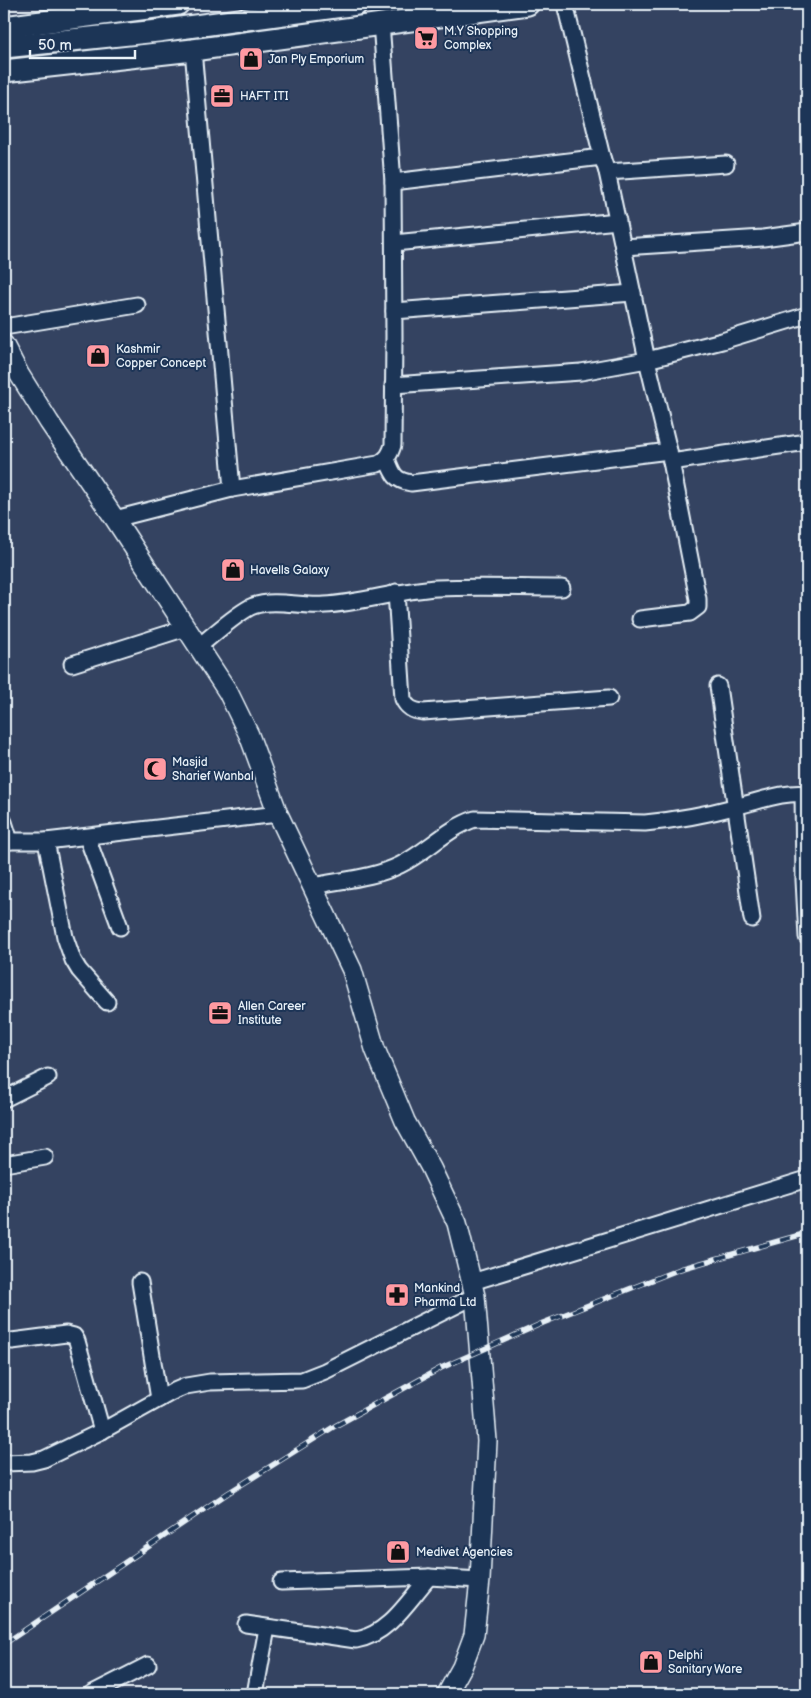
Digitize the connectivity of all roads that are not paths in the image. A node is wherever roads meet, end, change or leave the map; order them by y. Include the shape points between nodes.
1 (178, 4) edge
2 (357, 4) edge
3 (528, 4) edge
4 (565, 4) edge
5 (381, 23) junction
6 (4, 27) edge
7 (4, 46) edge
8 (193, 50) junction
9 (4, 71) edge
10 (602, 157) junction
11 (726, 164) dead end
12 (607, 172) junction
13 (393, 182) junction
14 (618, 221) junction
15 (807, 232) edge
16 (394, 243) junction
17 (623, 247) junction
18 (633, 293) junction
19 (137, 305) dead end
20 (394, 311) junction
21 (807, 314) edge
22 (4, 328) edge
23 (4, 345) edge
24 (647, 360) junction
25 (393, 385) junction
26 (807, 442) edge
27 (670, 457) junction
28 (387, 459) junction
29 (232, 489) junction
30 (115, 519) junction
31 (562, 588) dead end
32 (396, 592) junction
33 (640, 619) dead end
34 (186, 628) junction
35 (198, 647) junction
36 (72, 664) dead end
37 (718, 686) dead end
38 (608, 698) dead end
39 (805, 794) edge
40 (736, 807) junction
41 (278, 814) junction
42 (4, 822) edge
43 (87, 837) junction
44 (7, 841) edge
45 (46, 841) junction
46 (314, 886) junction
47 (752, 920) dead end
48 (120, 927) dead end
49 (807, 937) edge
50 (107, 1002) dead end
51 (48, 1077) dead end
52 (4, 1099) edge
53 (45, 1156) dead end
54 (4, 1164) edge
55 (807, 1179) edge
56 (140, 1282) dead end
57 (473, 1289) junction
58 (12, 1341) dead end
59 (160, 1399) junction
60 (102, 1431) junction
61 (4, 1463) edge
62 (429, 1577) junction
63 (480, 1580) junction
64 (281, 1582) dead end
65 (246, 1624) dead end
66 (267, 1628) junction
67 (148, 1666) dead end
68 (92, 1694) edge
69 (256, 1694) edge
70 (447, 1694) edge

1 - 6 highway
2 - 7 highway via 140,33
3 - 5 highway
4 - 10 street
5 - 8 highway
5 - 13 street
8 - 9 highway
8 - 29 street
10 - 12 street
10 - 13 street
11 - 12 street
12 - 14 street
13 - 16 street
14 - 16 street
14 - 17 street
15 - 17 street
16 - 20 street
17 - 18 street
18 - 20 street
18 - 24 street
19 - 22 street
20 - 25 street
21 - 24 street
23 - 30 main road via 49,422
24 - 25 street via 580,372
24 - 27 street
25 - 28 street via 393,445
26 - 27 street
27 - 28 street via 411,483 397,478
27 - 33 street via 698,607 690,613
28 - 29 street via 378,464
29 - 30 street
30 - 34 main road
31 - 32 street via 436,588
32 - 35 street via 325,606 274,603 253,606
32 - 38 street via 403,699 417,712
34 - 35 main road
34 - 36 street
35 - 41 main road via 228,692 249,735
37 - 40 street
39 - 40 street via 786,794
39 - 49 street
40 - 46 street via 646,823 476,819 455,827 424,850 386,871
40 - 47 street
41 - 43 street
41 - 46 main road
42 - 44 street
43 - 45 street
43 - 48 street
44 - 45 street
45 - 50 street via 73,960
46 - 57 main road via 352,970 375,1049 392,1092 457,1223
51 - 52 street
53 - 54 street
55 - 57 street
56 - 59 street
57 - 59 street via 325,1371 302,1380 210,1382 186,1386
57 - 63 main road via 488,1442
58 - 60 street via 66,1334 74,1336
59 - 60 street
60 - 61 street via 44,1459
62 - 63 street
62 - 64 street
62 - 66 street via 391,1622 367,1638 356,1640
63 - 70 main road via 474,1635
65 - 66 street
66 - 69 street
67 - 68 street

